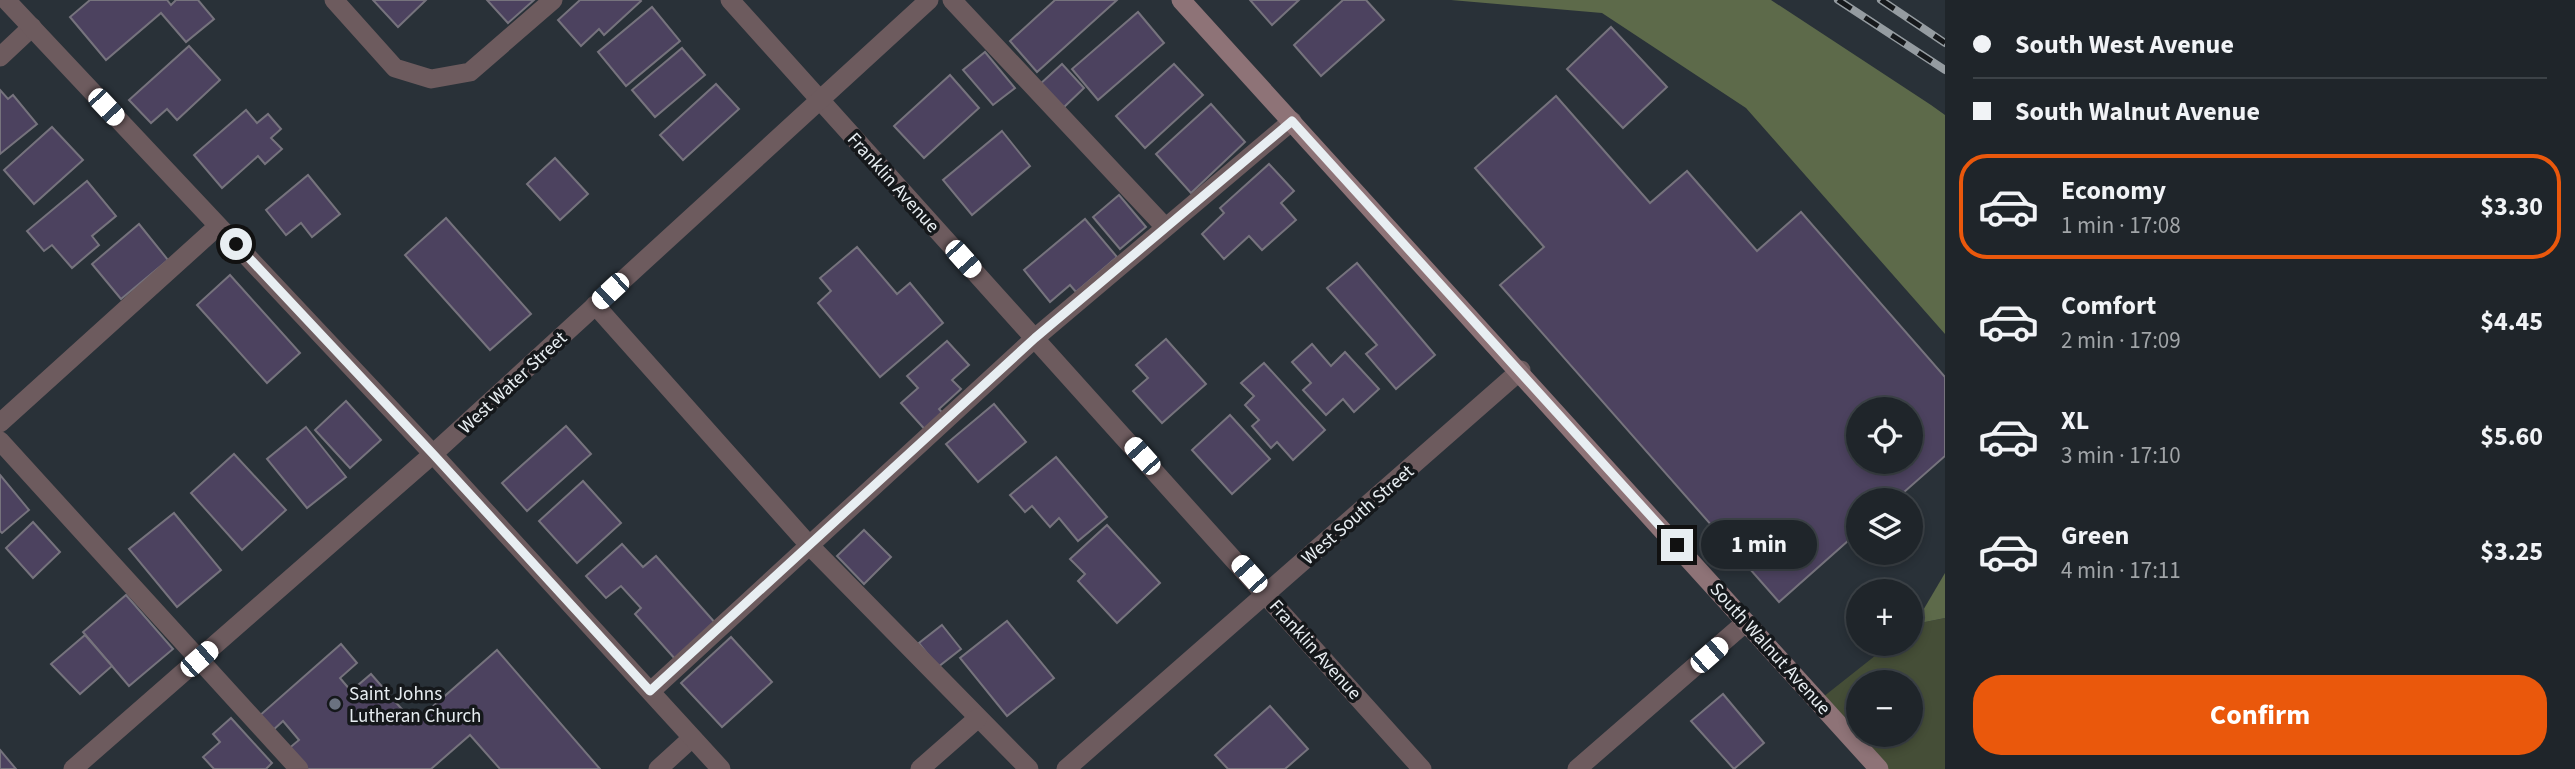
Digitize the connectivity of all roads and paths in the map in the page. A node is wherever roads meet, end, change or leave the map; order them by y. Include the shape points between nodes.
1 (6, 0) edge
2 (334, 0) edge
3 (553, 0) edge
4 (730, 0) edge
5 (929, 0) edge
6 (952, 0) edge
7 (1181, 0) edge
8 (32, 27) junction
9 (0, 57) edge
10 (819, 99) junction
11 (1292, 121) junction
12 (218, 226) junction
13 (1165, 227) junction
14 (595, 305) junction
15 (1035, 338) junction
16 (1521, 370) junction
17 (0, 424) edge
18 (0, 441) edge
19 (433, 454) junction
20 (809, 545) junction
21 (1266, 594) junction
22 (1746, 622) junction
23 (199, 659) junction
24 (650, 691) junction
25 (978, 718) junction
26 (692, 738) junction
27 (73, 769) edge
28 (299, 769) edge
29 (658, 769) edge
30 (721, 769) edge
31 (920, 769) edge
32 (1028, 769) edge
33 (1066, 769) edge
34 (1422, 769) edge
35 (1577, 769) edge
36 (1879, 769) edge

1 - 8 street
2 - 3 street via 395,68 431,79 470,72
4 - 10 street, Franklin Avenue
5 - 10 street, West Water Street
6 - 13 street
7 - 11 main road, South Walnut Avenue
8 - 9 street
8 - 12 street
10 - 14 street, West Water Street
10 - 15 street, Franklin Avenue
11 - 13 street
11 - 16 main road, South Walnut Avenue
12 - 17 street
12 - 19 street
13 - 15 street
14 - 19 street, West Water Street
14 - 20 street
15 - 20 street
15 - 21 street, Franklin Avenue
16 - 21 street, West South Street
16 - 22 main road, South Walnut Avenue
18 - 23 street
19 - 23 street, West Water Street
19 - 24 street
20 - 24 street
20 - 25 street
21 - 33 street, West South Street
21 - 34 street, Franklin Avenue
22 - 35 street
22 - 36 main road, South Walnut Avenue
23 - 27 street, West Water Street
23 - 28 street
24 - 26 street
25 - 31 street
25 - 32 street
26 - 29 street
26 - 30 street

